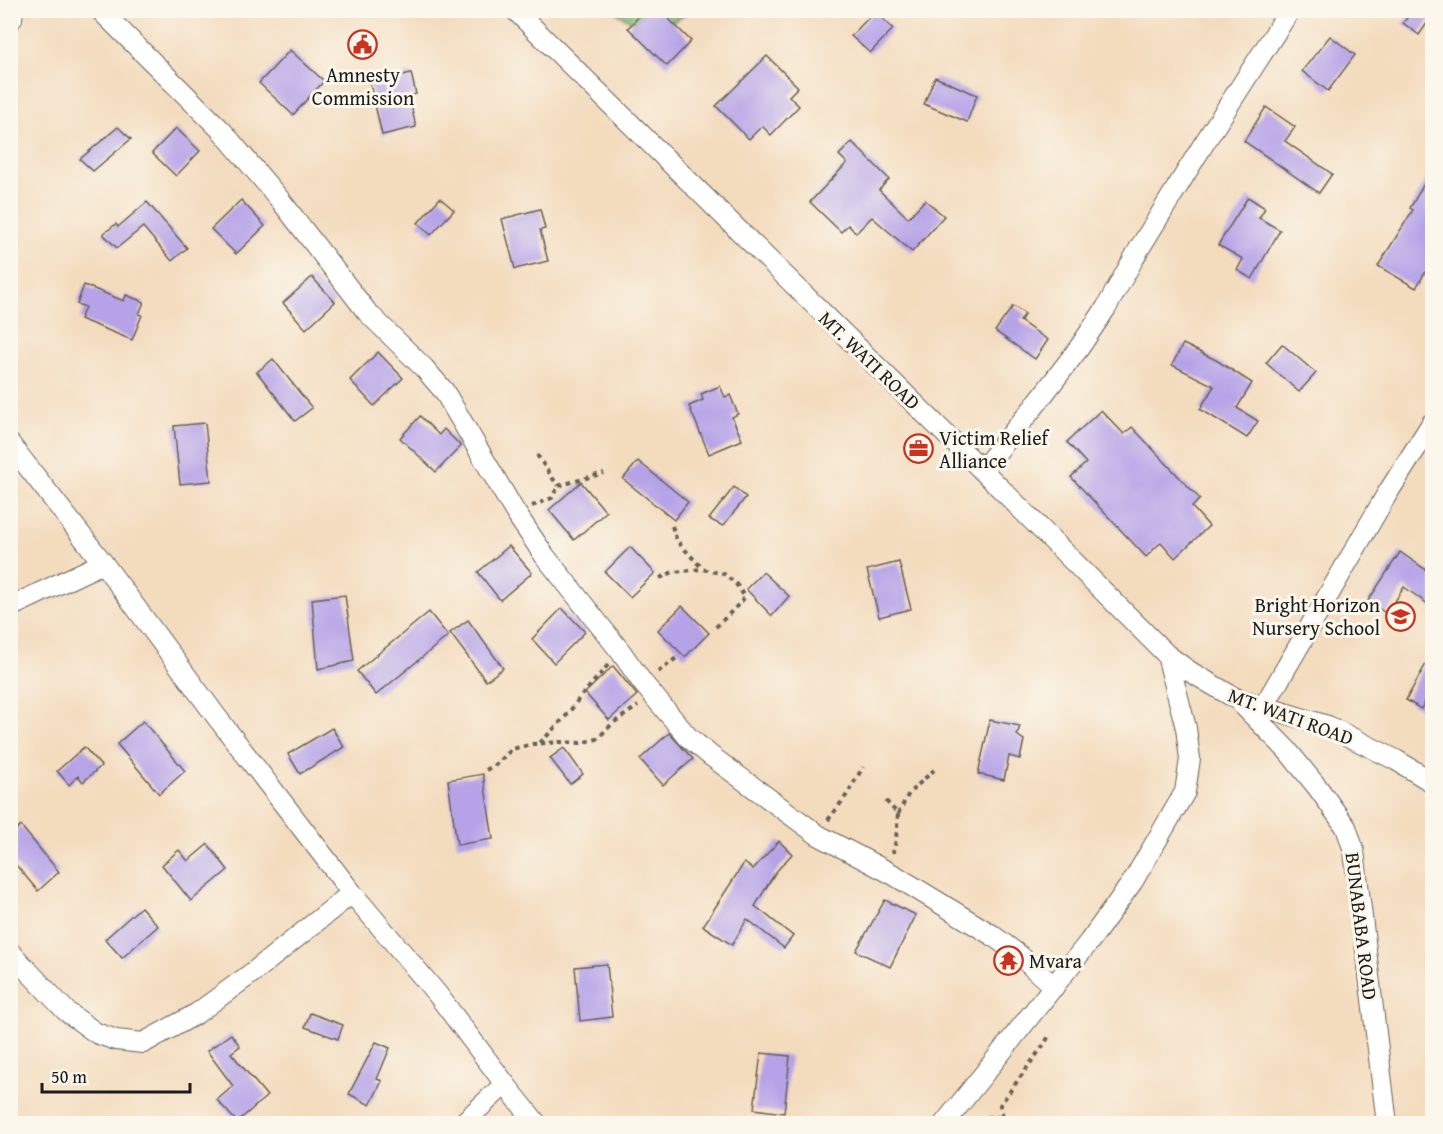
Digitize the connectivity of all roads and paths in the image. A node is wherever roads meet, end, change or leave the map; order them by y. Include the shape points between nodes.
1 (11, 10) edge
2 (100, 10) edge
3 (514, 10) edge
4 (1290, 10) edge
5 (10, 18) edge
6 (1432, 423) edge
7 (10, 444) edge
8 (537, 455) dead end
9 (982, 470) junction
10 (604, 473) dead end
11 (558, 486) junction
12 (515, 512) junction
13 (672, 526) dead end
14 (103, 563) junction
15 (702, 569) junction
16 (660, 578) dead end
17 (10, 607) edge
18 (715, 628) dead end
19 (621, 652) junction
20 (1167, 655) junction
21 (679, 656) dead end
22 (648, 689) junction
23 (1236, 698) junction
24 (1264, 706) junction
25 (540, 743) junction
26 (863, 767) dead end
27 (486, 770) dead end
28 (934, 770) dead end
29 (1432, 782) edge
30 (886, 801) dead end
31 (898, 814) junction
32 (818, 835) junction
33 (894, 875) junction
34 (352, 893) junction
35 (10, 952) edge
36 (1054, 987) junction
37 (1050, 1034) dead end
38 (505, 1084) junction
39 (987, 1117) dead end
40 (1003, 1117) junction
41 (462, 1124) edge
42 (537, 1124) edge
43 (944, 1124) edge
44 (1007, 1124) edge
45 (1387, 1124) edge

1 - 5 street
2 - 12 street via 222,130 367,312 444,391
3 - 9 street, MT. WATI ROAD
4 - 9 street via 1203,144 1106,308
6 - 24 street
7 - 14 street
8 - 11 path
9 - 20 street, MT. WATI ROAD
10 - 11 path
11 - 12 path via 552,498
12 - 19 street
13 - 15 path via 677,541
14 - 17 street
14 - 34 street
15 - 16 path
15 - 18 path via 724,574 745,597
19 - 22 street
19 - 25 path
20 - 23 street, MT. WATI ROAD
20 - 36 street via 1186,728 1190,759 1185,792 1133,881
21 - 22 path
22 - 25 path via 597,739
22 - 32 street via 683,732
23 - 24 street, MT. WATI ROAD
23 - 45 street, BUNABABA ROAD via 1287,750 1346,827 1354,851
24 - 29 street, MT. WATI ROAD via 1328,726
25 - 27 path via 512,749
26 - 32 path
28 - 31 path via 909,793
30 - 31 path
31 - 33 path via 892,858
32 - 33 street
33 - 36 street via 992,935
34 - 35 street via 196,1014 144,1043 96,1033 66,1011
34 - 38 street via 438,995
36 - 43 street
37 - 40 path via 1000,1105
38 - 41 street
38 - 42 street
39 - 40 path
40 - 44 path

